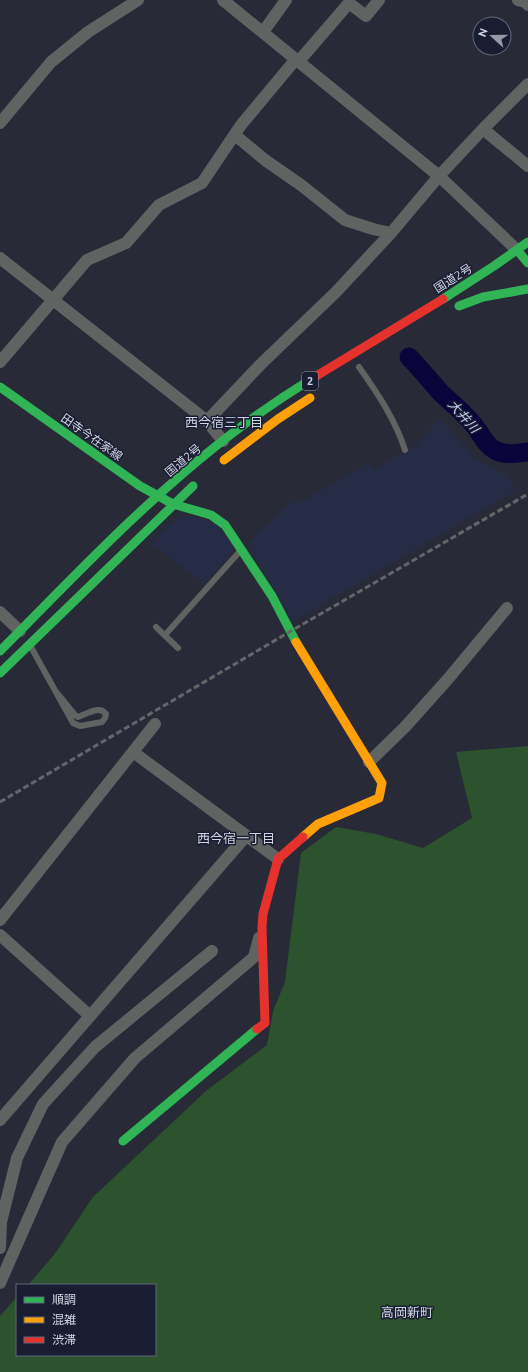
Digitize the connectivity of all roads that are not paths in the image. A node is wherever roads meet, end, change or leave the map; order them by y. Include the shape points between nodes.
1 (138, 0) edge
2 (223, 0) edge
3 (286, 0) edge
4 (379, 0) edge
5 (518, 0) edge
6 (528, 5) edge
7 (263, 32) junction
8 (298, 60) junction
9 (528, 84) edge
10 (0, 123) edge
11 (483, 129) junction
12 (236, 135) junction
13 (528, 166) edge
14 (439, 176) junction
15 (392, 233) junction
16 (528, 242) edge
17 (517, 250) junction
18 (0, 258) edge
19 (528, 263) edge
20 (528, 289) edge
21 (53, 300) junction
22 (455, 308) dead end
23 (0, 362) edge
24 (360, 367) dead end
25 (0, 387) edge
26 (320, 392) dead end
27 (207, 421) junction
28 (223, 441) junction
29 (405, 450) dead end
30 (219, 464) dead end
31 (202, 478) dead end
32 (158, 496) junction
33 (173, 504) junction
34 (242, 549) junction
35 (507, 608) dead end
36 (0, 612) edge
37 (156, 627) dead end
38 (165, 635) junction
39 (25, 638) junction
40 (178, 648) dead end
41 (0, 651) edge
42 (0, 673) edge
43 (57, 693) junction
44 (155, 724) dead end
45 (133, 752) junction
46 (369, 762) junction
47 (246, 836) junction
48 (278, 859) junction
49 (0, 920) edge
50 (262, 927) junction
51 (0, 935) edge
52 (212, 951) dead end
53 (90, 1016) junction
54 (0, 1120) edge
55 (123, 1141) dead end
56 (0, 1248) edge
57 (12, 1258) junction
58 (0, 1283) edge

1 - 10 street via 88,32 51,62
2 - 7 street
3 - 7 street
4 - 8 street via 366,16 349,3
5 - 6 street
7 - 8 street
8 - 12 street via 241,125
8 - 14 street
9 - 11 street
11 - 13 street
11 - 14 street
12 - 15 street via 264,160 345,220
12 - 21 street via 202,183 159,205 126,243 87,260
14 - 15 street
14 - 17 street
15 - 27 street
16 - 17 main road, 国道2号 / 2
17 - 19 main road
17 - 28 main road, 国道2号 / 2 via 472,281 276,403
18 - 21 street
20 - 22 main road via 483,297
21 - 23 street
21 - 27 street
24 - 29 lane via 390,413
25 - 32 main road, 田寺今在家線
26 - 30 main road, 2 via 278,419
27 - 28 street
28 - 32 main road, 国道2号 / 2
31 - 33 main road, 国道2号 / 2
32 - 33 main road, 田寺今在家線
32 - 39 main road, 国道2号 / 2
33 - 34 main road, 田寺今在家線 via 211,515 225,524
33 - 39 main road, 国道2号 / 2
34 - 38 lane
34 - 46 main road, 田寺今在家線
35 - 46 street via 405,727
36 - 39 street
37 - 38 lane
38 - 40 lane
39 - 41 main road, 国道2号 / 2
39 - 42 main road, 国道2号 / 2
39 - 43 lane
43 - 43 lane via 78,717 98,709 106,714 105,718 102,722 76,725
44 - 45 street
45 - 47 street
45 - 49 street
46 - 48 main road, 田寺今在家線 via 382,783 379,798 318,824
47 - 48 street
47 - 53 street
48 - 50 main road via 263,914
50 - 55 main road via 265,1023
50 - 57 street via 254,957 135,1058 62,1142
51 - 53 street
52 - 56 street via 95,1047 43,1104 17,1158 1,1222
53 - 54 street
56 - 57 street
57 - 58 street

